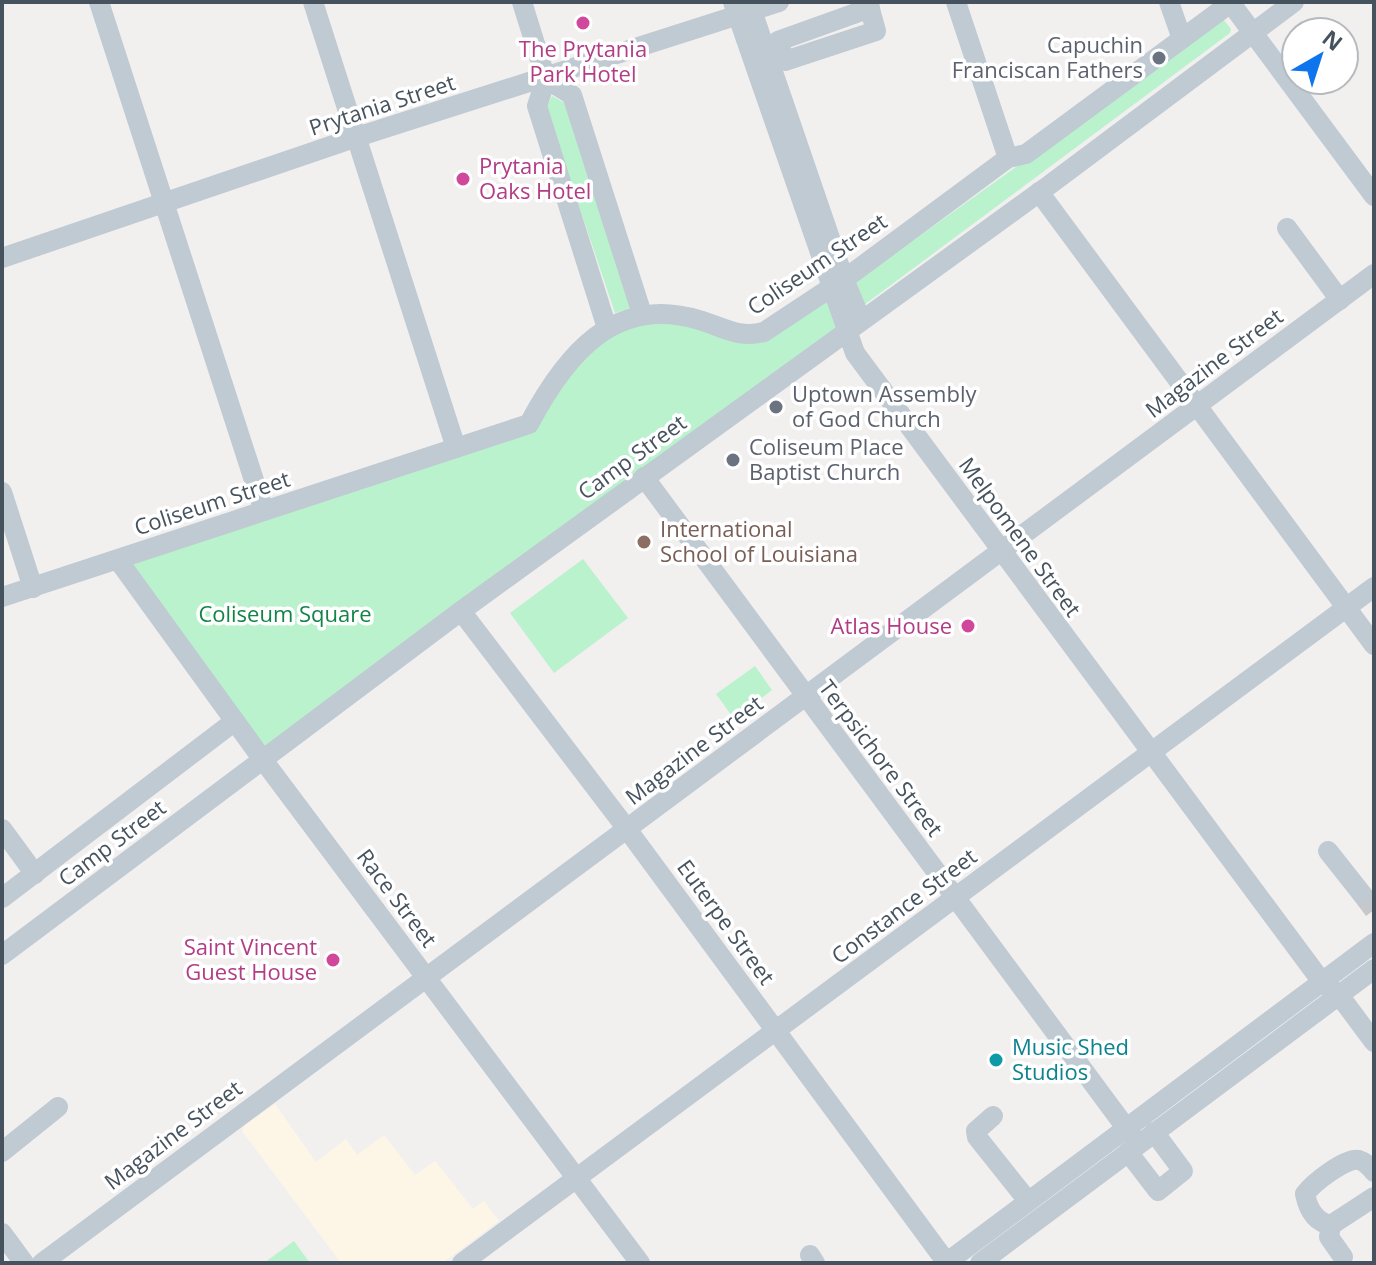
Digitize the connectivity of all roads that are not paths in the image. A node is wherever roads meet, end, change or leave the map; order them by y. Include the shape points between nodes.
1 (99, 2) edge
2 (313, 2) edge
3 (522, 2) edge
4 (779, 2) edge
5 (956, 2) edge
6 (1169, 2) edge
7 (1231, 2) edge
8 (1294, 2) edge
9 (743, 8) edge
10 (1253, 33) junction
11 (1182, 39) junction
12 (546, 79) junction
13 (357, 137) junction
14 (1008, 158) junction
15 (1039, 192) junction
16 (1374, 196) edge
17 (164, 202) junction
18 (1287, 228) dead end
19 (2, 258) edge
20 (1374, 274) edge
21 (837, 283) junction
22 (1340, 300) junction
23 (642, 314) junction
24 (853, 326) junction
25 (607, 328) junction
26 (1196, 406) junction
27 (456, 448) junction
28 (644, 477) junction
29 (2, 492) edge
30 (264, 511) junction
31 (1000, 551) junction
32 (118, 560) junction
33 (1374, 587) edge
34 (33, 588) junction
35 (2, 597) edge
36 (1347, 608) junction
37 (461, 611) junction
38 (1374, 645) edge
39 (805, 697) junction
40 (235, 721) junction
41 (1151, 753) junction
42 (263, 760) junction
43 (2, 829) edge
44 (627, 829) junction
45 (1328, 851) dead end
46 (35, 874) junction
47 (1362, 894) tunnel mouth
48 (2, 898) edge
49 (955, 898) junction
50 (1374, 943) edge
51 (2, 955) edge
52 (1374, 969) edge
53 (427, 977) junction
54 (1330, 989) junction
55 (776, 1030) junction
56 (1374, 1042) edge
57 (58, 1107) dead end
58 (993, 1116) dead end
59 (1126, 1128) junction
60 (1140, 1143) junction
61 (2, 1152) edge
62 (1374, 1172) edge
63 (576, 1178) junction
64 (1374, 1197) edge
65 (1028, 1201) junction
66 (1331, 1225) junction
67 (2, 1233) edge
68 (1345, 1260) edge
69 (24, 1263) edge
70 (42, 1263) edge
71 (462, 1263) edge
72 (640, 1263) edge
73 (947, 1263) edge
74 (980, 1263) edge

1 - 17 street
2 - 13 street
3 - 12 street
4 - 9 street, Prytania Street
5 - 14 street
6 - 11 street
7 - 10 street
7 - 11 street, Coliseum Street
8 - 10 street, Camp Street
9 - 12 street, Prytania Street
9 - 21 street, Melpomene Street
10 - 15 street, Camp Street
10 - 16 street
11 - 14 street, Coliseum Street via 1026,154
12 - 13 street, Prytania Street
12 - 23 street via 572,95
12 - 25 street via 537,106
13 - 17 street, Prytania Street
13 - 27 street
14 - 21 street, Coliseum Street
15 - 24 street, Camp Street
15 - 26 street
17 - 19 street, Prytania Street
17 - 30 street
18 - 22 street
20 - 22 street, Magazine Street
21 - 23 street, Coliseum Street via 751,336 698,320
21 - 24 street, Melpomene Street
22 - 26 street, Magazine Street
23 - 25 street, Coliseum Street
24 - 28 street, Camp Street
24 - 31 street, Melpomene Street via 855,353
25 - 27 street, Coliseum Street via 581,348 545,393 529,424
26 - 31 street, Magazine Street
26 - 36 street
27 - 30 street, Coliseum Street
28 - 37 street, Camp Street
28 - 39 street, Terpsichore Street
29 - 34 street
30 - 32 street, Coliseum Street
31 - 39 street, Magazine Street
31 - 41 street, Melpomene Street
32 - 34 street, Coliseum Street
32 - 40 street, Race Street
33 - 36 street, Constance Street
34 - 35 street, Coliseum Street
36 - 38 street
36 - 41 street, Constance Street
37 - 42 street, Camp Street
37 - 44 street, Euterpe Street
39 - 44 street, Magazine Street
39 - 49 street, Terpsichore Street
40 - 42 street, Race Street
40 - 46 street, Camp Street
41 - 49 street, Constance Street
41 - 54 street, Melpomene Street
42 - 51 street, Camp Street
42 - 53 street, Race Street
43 - 46 street
44 - 53 street, Magazine Street
44 - 55 street, Euterpe Street
45 - 47 street
46 - 48 street, Camp Street
49 - 55 street, Constance Street
49 - 59 street, Terpsichore Street
50 - 54 street
52 - 54 street
53 - 63 street, Race Street
53 - 70 street, Magazine Street
54 - 56 street, Melpomene Street
54 - 59 street
54 - 60 street
55 - 63 street, Constance Street
55 - 73 street, Euterpe Street
57 - 61 street
58 - 65 street via 976,1131 977,1137
59 - 60 street, Terpsichore Street
59 - 65 street
60 - 74 street
62 - 66 street via 1352,1160 1305,1194 1317,1220
63 - 71 street, Constance Street
63 - 72 street, Race Street
64 - 66 street
65 - 73 street
66 - 68 street via 1329,1237
67 - 69 street

